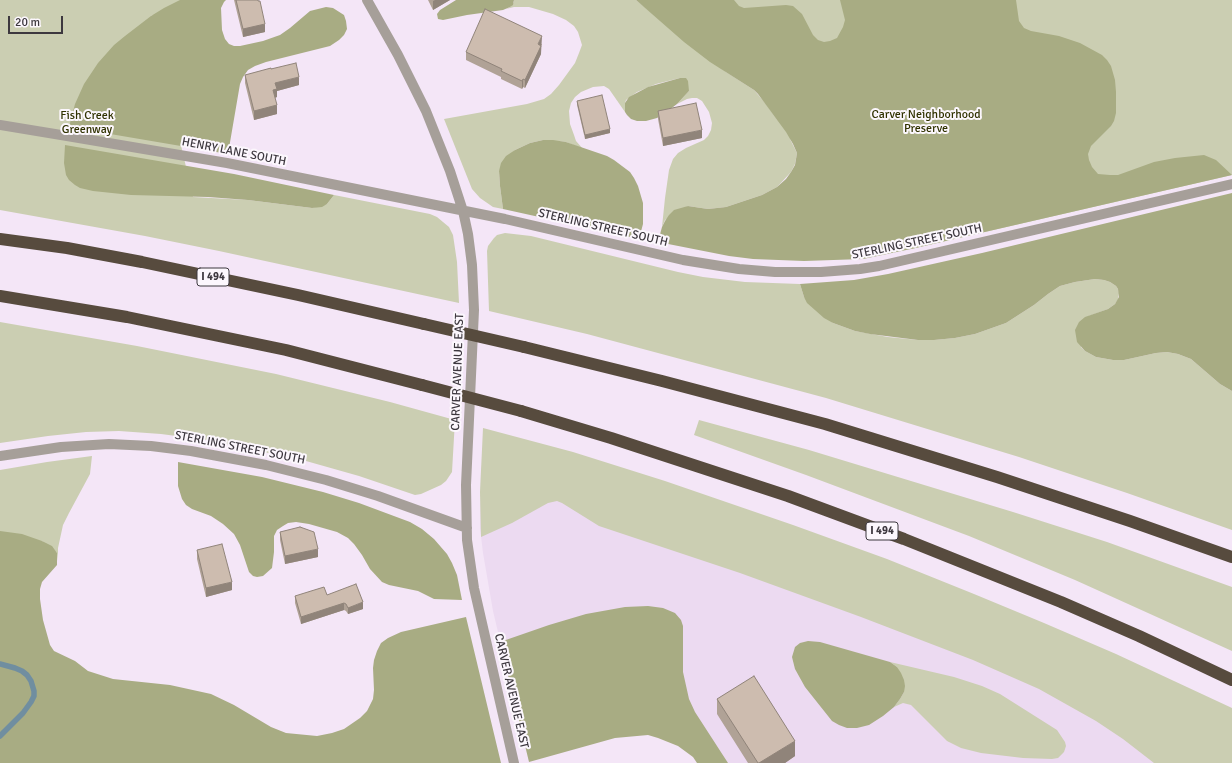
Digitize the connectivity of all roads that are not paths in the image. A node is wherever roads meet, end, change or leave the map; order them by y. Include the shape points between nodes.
1 (367, 0) edge
2 (0, 125) edge
3 (1232, 184) edge
4 (463, 211) junction
5 (0, 239) edge
6 (0, 296) edge
7 (0, 456) edge
8 (467, 528) junction
9 (1232, 557) edge
10 (1232, 680) edge
11 (514, 763) edge

1 - 4 street, CARVER AVENUE EAST via 426,111
2 - 4 street, HENRY LANE SOUTH via 227,163
3 - 4 street, STERLING STREET SOUTH via 898,262 860,269 821,272 775,272 716,266
4 - 8 street, CARVER AVENUE EAST via 471,252 474,293 466,485
5 - 9 highway, I 494, bridge via 142,262 298,295 662,381 825,424 1004,479
6 - 10 highway, I 494, bridge via 127,317 286,350 521,411 612,438 788,496 904,539 1061,602
7 - 8 street, STERLING STREET SOUTH via 101,444 191,451 326,480
8 - 11 street, CARVER AVENUE EAST via 474,588

